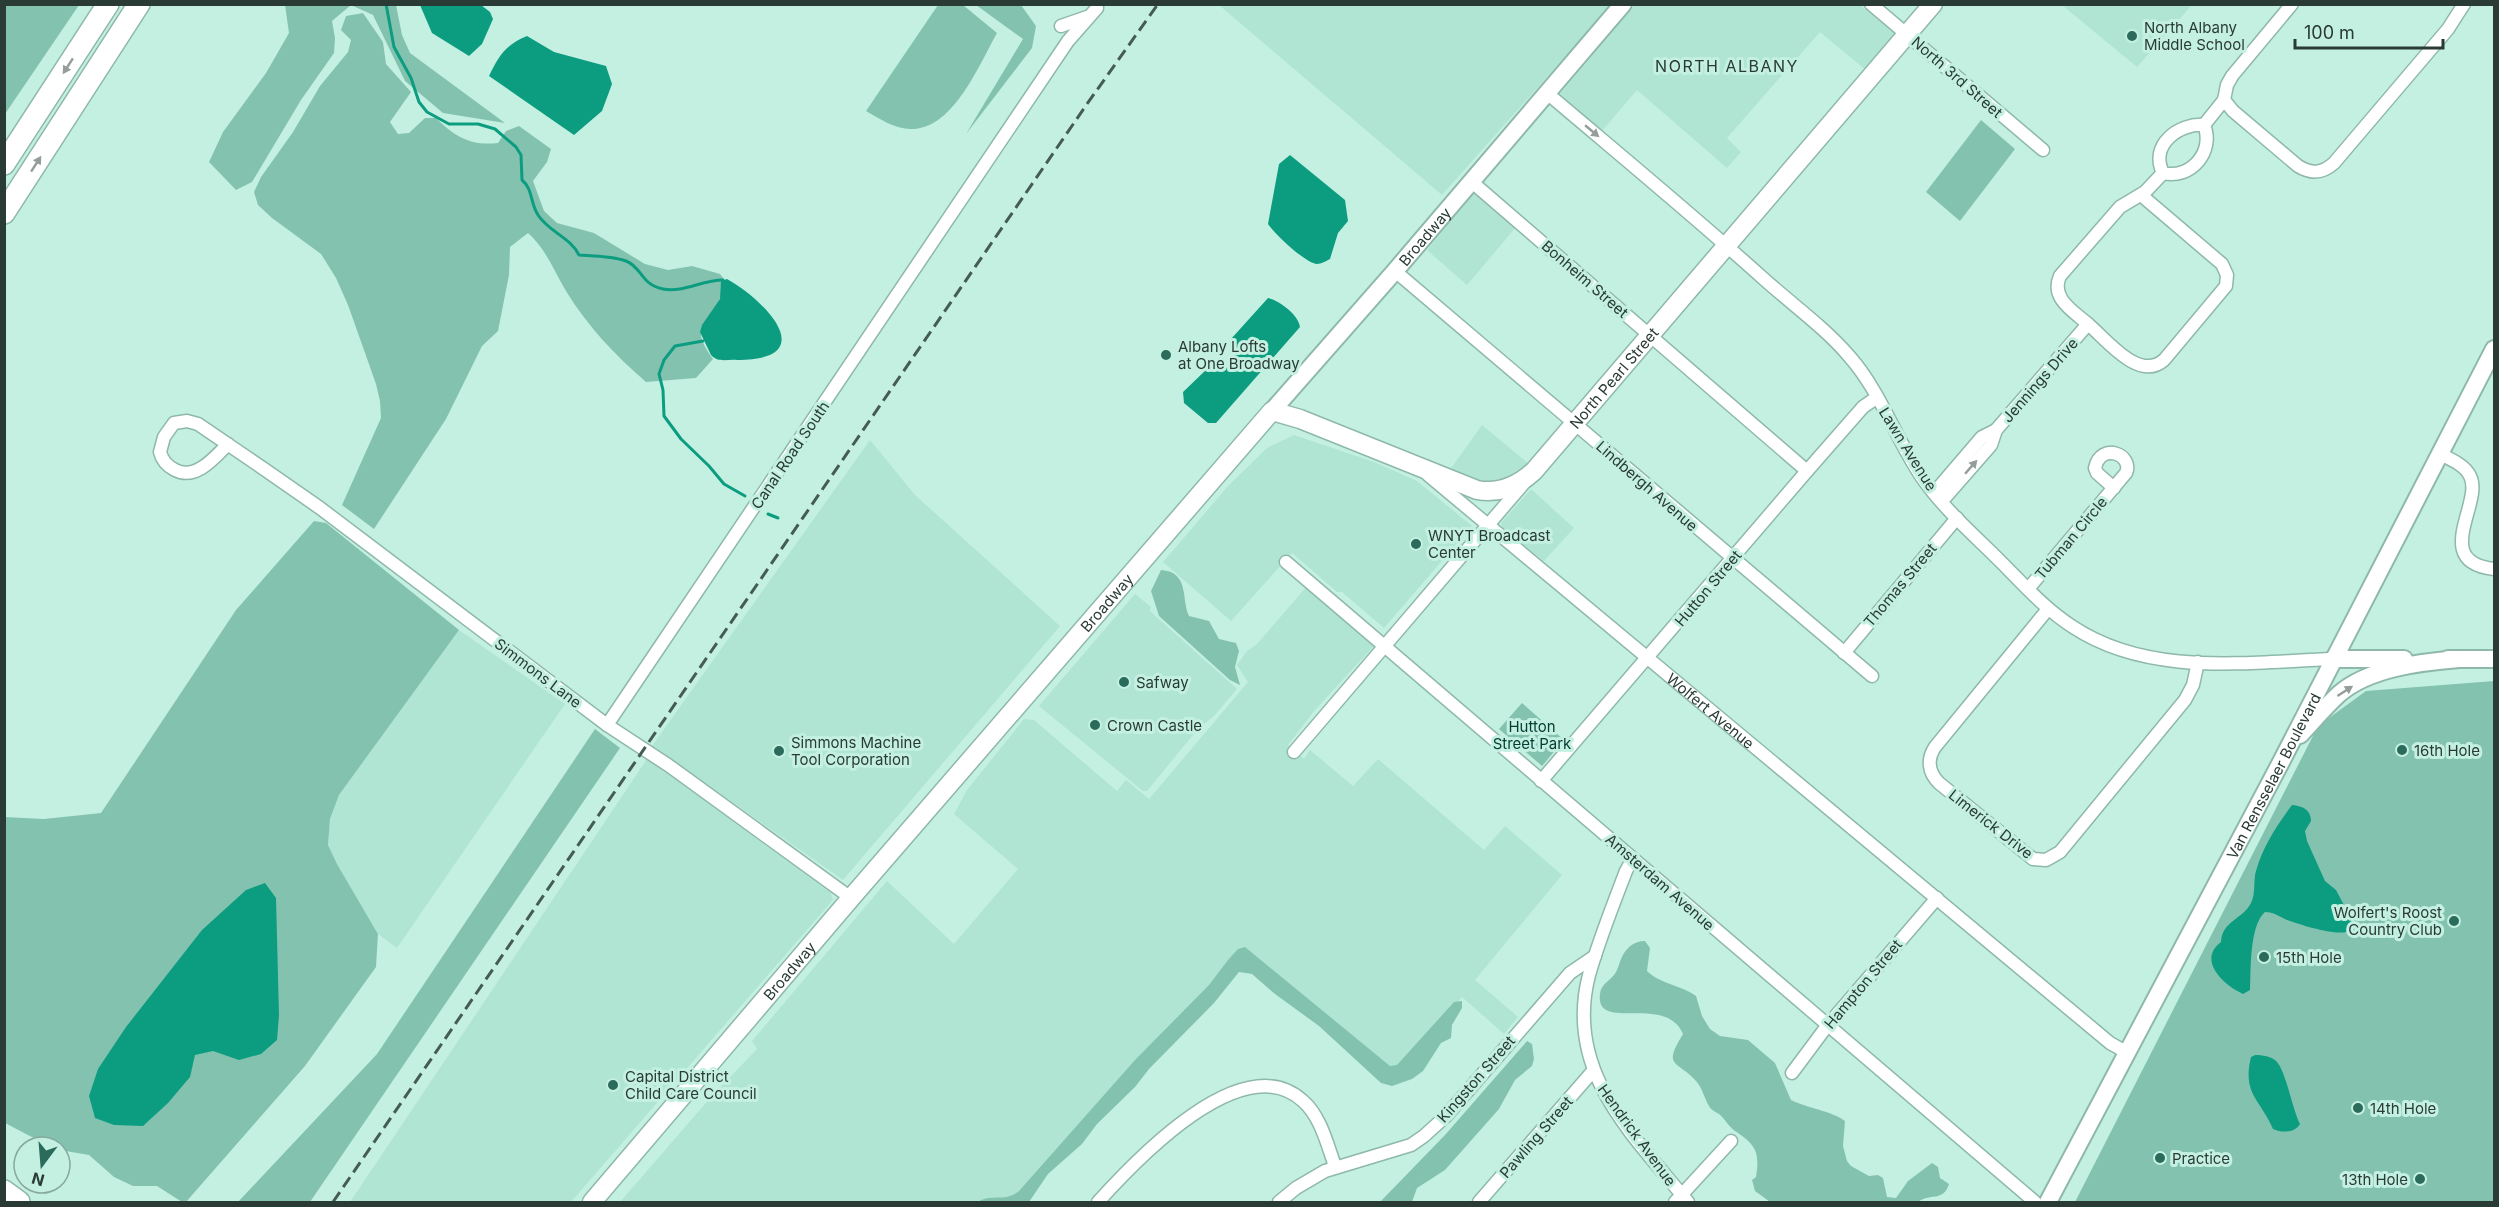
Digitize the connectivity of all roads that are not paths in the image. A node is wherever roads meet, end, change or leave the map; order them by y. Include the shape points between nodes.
1 (108, 4) edge
2 (139, 4) edge
3 (1623, 4) edge
4 (1872, 4) edge
5 (1933, 4) edge
6 (2292, 4) edge
7 (2464, 4) edge
8 (1099, 6) edge
9 (1061, 26) dead end
10 (1908, 34) junction
11 (1547, 93) junction
12 (2224, 100) junction
13 (2204, 125) junction
14 (2043, 150) dead end
15 (4, 164) edge
16 (2163, 172) junction
17 (1472, 182) junction
18 (2141, 195) junction
19 (4, 213) edge
20 (1727, 246) junction
21 (1395, 271) junction
22 (2088, 324) junction
23 (1650, 335) junction
24 (2494, 349) edge
25 (1876, 398) junction
26 (1272, 411) junction
27 (1574, 424) junction
28 (228, 444) junction
29 (2440, 453) junction
30 (1418, 467) junction
31 (1534, 471) junction
32 (1807, 471) junction
33 (2114, 488) dead end
34 (1938, 497) junction
35 (1957, 518) junction
36 (1488, 525) junction
37 (1732, 559) junction
38 (1286, 562) dead end
39 (2494, 569) edge
40 (2028, 589) junction
41 (2048, 609) junction
42 (1385, 646) junction
43 (1844, 653) junction
44 (1648, 658) junction
45 (2333, 659) junction
46 (2459, 659) junction
47 (2494, 659) edge
48 (2198, 662) junction
49 (1872, 676) dead end
50 (607, 725) junction
51 (2288, 746) junction
52 (1294, 752) dead end
53 (1542, 781) junction
54 (1633, 858) junction
55 (851, 898) junction
56 (1937, 898) junction
57 (1595, 956) junction
58 (1827, 1026) junction
59 (2126, 1052) junction
60 (1593, 1071) junction
61 (1791, 1073) dead end
62 (1731, 1141) dead end
63 (1335, 1166) junction
64 (4, 1191) edge
65 (1681, 1200) edge
66 (19, 1203) edge
67 (592, 1203) edge
68 (1098, 1203) edge
69 (1279, 1203) edge
70 (1479, 1203) edge
71 (2035, 1203) edge
72 (2048, 1203) edge

1 -> 15 highway
19 -> 2 highway
3 - 11 main road, Broadway
4 - 10 street, North 3rd Street
5 - 10 main road, North Pearl Street
6 - 12 street via 2232,76
7 - 12 street via 2448,29 2323,171 2310,172 2298,166
8 - 9 street via 1082,21
8 - 50 street, Canal Road South via 1068,41
10 - 14 street, North 3rd Street
10 - 20 main road, North Pearl Street
11 - 17 main road, Broadway
11 -> 20 street, Lawn Avenue
12 - 13 street
13 - 16 street via 2182,128 2168,138 2160,155
13 - 16 street via 2207,144 2199,161 2187,171
16 - 18 street, Jennings Drive
17 - 21 main road, Broadway
17 - 23 street, Bonheim Street
18 - 22 street, Jennings Drive via 2118,208 2059,279 2060,298
18 - 22 street via 2222,264 2226,286 2155,367 2136,365
20 - 23 main road, North Pearl Street
20 - 25 street, Lawn Avenue via 1846,352
21 - 26 main road, Broadway
21 - 27 street, Lindbergh Avenue
22 - 34 street, Jennings Drive via 1996,430 1981,438
23 - 27 main road, North Pearl Street
23 - 32 street, Bonheim Street
24 - 29 main road, Van Rensselaer Boulevard
25 - 32 street, Hutton Street via 1863,407
25 - 34 street, Lawn Avenue via 1914,465
26 - 30 main road, Wolfert Avenue
26 - 55 main road, Broadway
27 - 31 main road, North Pearl Street
27 - 37 street, Lindbergh Avenue
28 - 28 street, Simmons Lane via 198,424 183,421 169,428 160,452 168,466 189,473 207,464
28 - 50 street, Simmons Lane via 320,508
29 - 39 street via 2464,468 2472,480 2463,530 2464,549 2475,563
29 - 45 main road, Van Rensselaer Boulevard
30 - 31 main road via 1485,492 1507,489
30 - 36 street, Wolfert Avenue
31 - 36 street, North Pearl Street
32 - 37 street, Hutton Street
33 - 40 street, Tubman Circle
34 - 35 street, Lawn Avenue
35 - 40 street, Lawn Avenue
35 - 43 street, Thomas Street
36 - 42 street, North Pearl Street
36 - 44 street, Wolfert Avenue
37 - 43 street, Lindbergh Avenue
37 - 44 street, Hutton Street
38 - 42 street, Amsterdam Avenue
40 - 41 street, Lawn Avenue
41 - 48 street, Lawn Avenue via 2115,649 2155,659
41 - 48 street, Limerick Drive via 1935,747 1930,763 1939,783 2033,859 2053,857 2075,834 2184,700 2193,686
42 - 52 street, North Pearl Street
42 - 53 street, Amsterdam Avenue
43 - 49 street, Lindbergh Avenue
44 - 53 street, Hutton Street
44 - 56 street, Wolfert Avenue
45 - 46 main road
45 - 48 street, Lawn Avenue
45 - 51 main road, Van Rensselaer Boulevard
46 - 47 main road
51 -> 46 main road via 2350,687 2392,668
50 - 55 street, Simmons Lane
51 - 59 main road, Van Rensselaer Boulevard
53 - 54 street, Amsterdam Avenue
54 - 57 street, Hendrick Avenue
54 - 58 street, Amsterdam Avenue
55 - 67 main road, Broadway
56 - 58 street, Hampton Street
56 - 59 street, Wolfert Avenue via 2110,1043
57 - 60 street, Hendrick Avenue via 1584,1012
57 - 63 street, Kingston Street via 1564,979 1446,1116 1424,1136 1403,1147
58 - 61 street, Hampton Street
58 - 71 street, Amsterdam Avenue
59 - 72 main road, Van Rensselaer Boulevard
60 - 65 street, Hendrick Avenue via 1618,1114
60 - 70 street, Pawling Street
62 - 65 street
63 - 68 street via 1306,1103 1283,1089 1257,1086 1225,1097 1168,1132
63 - 69 street, Kingston Street via 1305,1182
64 - 66 highway

